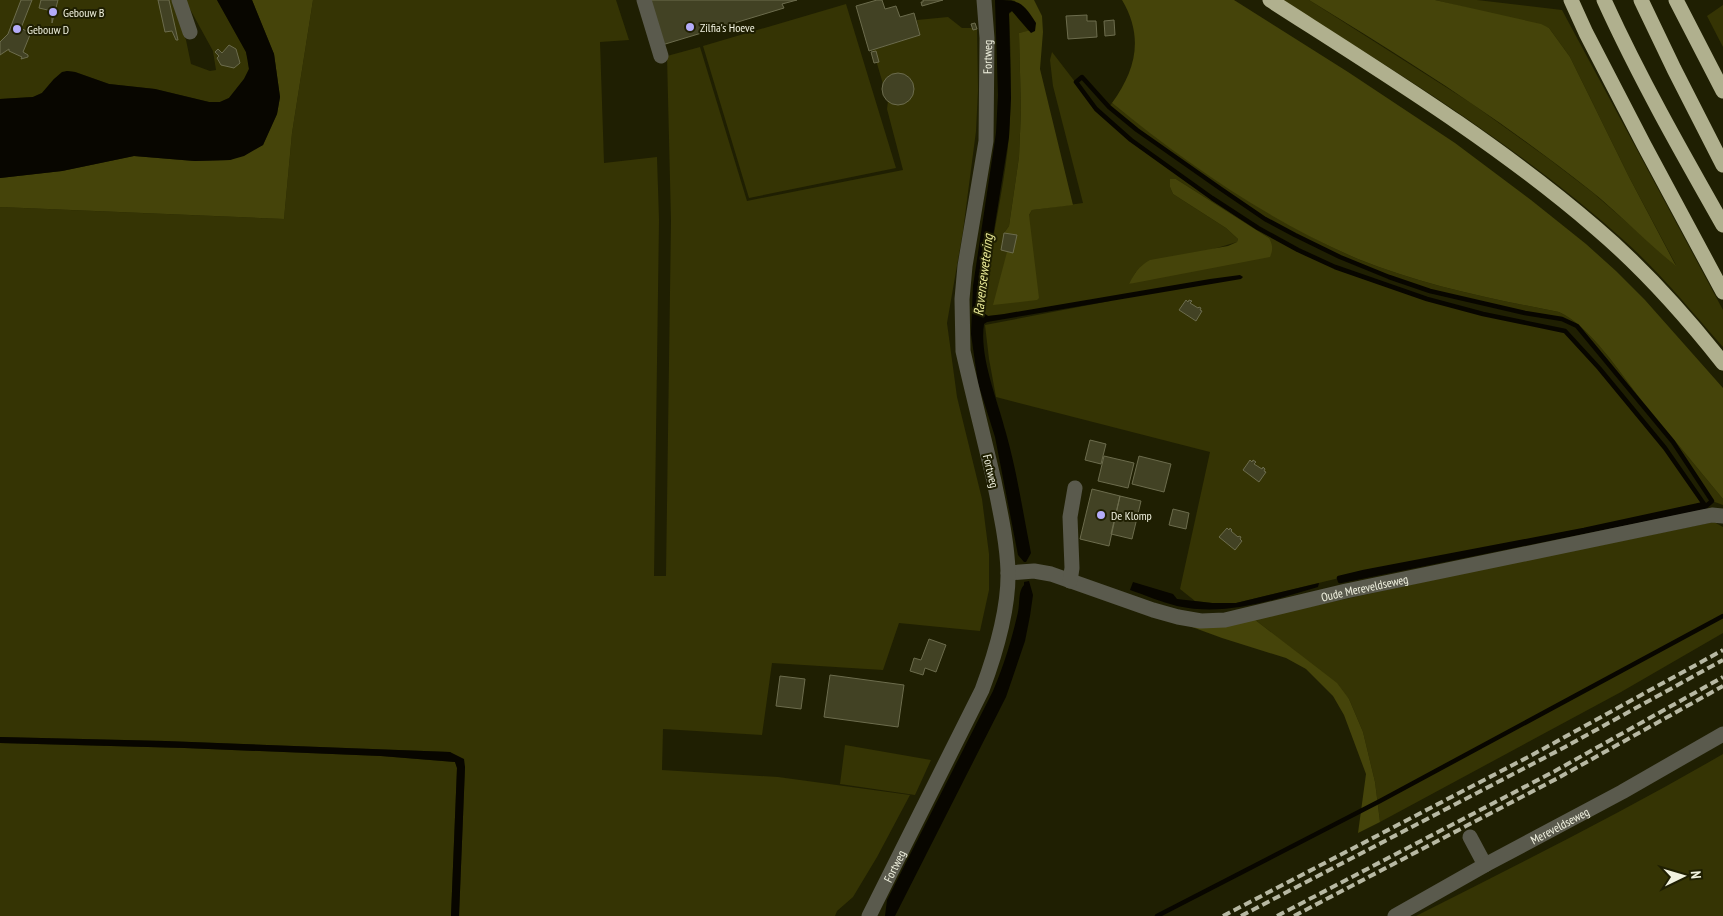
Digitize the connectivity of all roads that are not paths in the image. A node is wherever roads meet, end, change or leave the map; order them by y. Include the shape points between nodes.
1 (179, 0) edge
2 (644, 0) edge
3 (984, 0) edge
4 (1270, 0) edge
5 (1572, 0) edge
6 (1604, 0) edge
7 (1640, 0) edge
8 (1676, 0) edge
9 (190, 32) dead end
10 (661, 56) dead end
11 (1723, 91) edge
12 (1723, 164) edge
13 (1723, 224) edge
14 (1723, 292) edge
15 (1723, 363) edge
16 (1075, 488) dead end
17 (1723, 516) edge
18 (1008, 573) junction
19 (1070, 580) junction
20 (1723, 734) edge
21 (1470, 837) dead end
22 (1485, 865) junction
23 (869, 916) edge
24 (1395, 916) edge

1 - 9 street
2 - 10 street
3 - 18 street, Fortweg via 986,141 965,266 963,352 1000,508
4 - 15 highway via 1427,100 1522,168 1597,229 1651,281
5 - 14 highway via 1586,33
6 - 13 highway via 1673,136
7 - 12 highway
8 - 11 highway
16 - 19 street via 1070,517
17 - 19 street, Oude Mereveldseweg via 1712,515 1444,570 1225,620 1201,621 1178,617
18 - 19 street, Oude Mereveldseweg via 1034,571
18 - 23 street, Fortweg via 994,658 982,690
20 - 22 street, Mereveldseweg
21 - 22 street
22 - 24 street, Mereveldseweg

